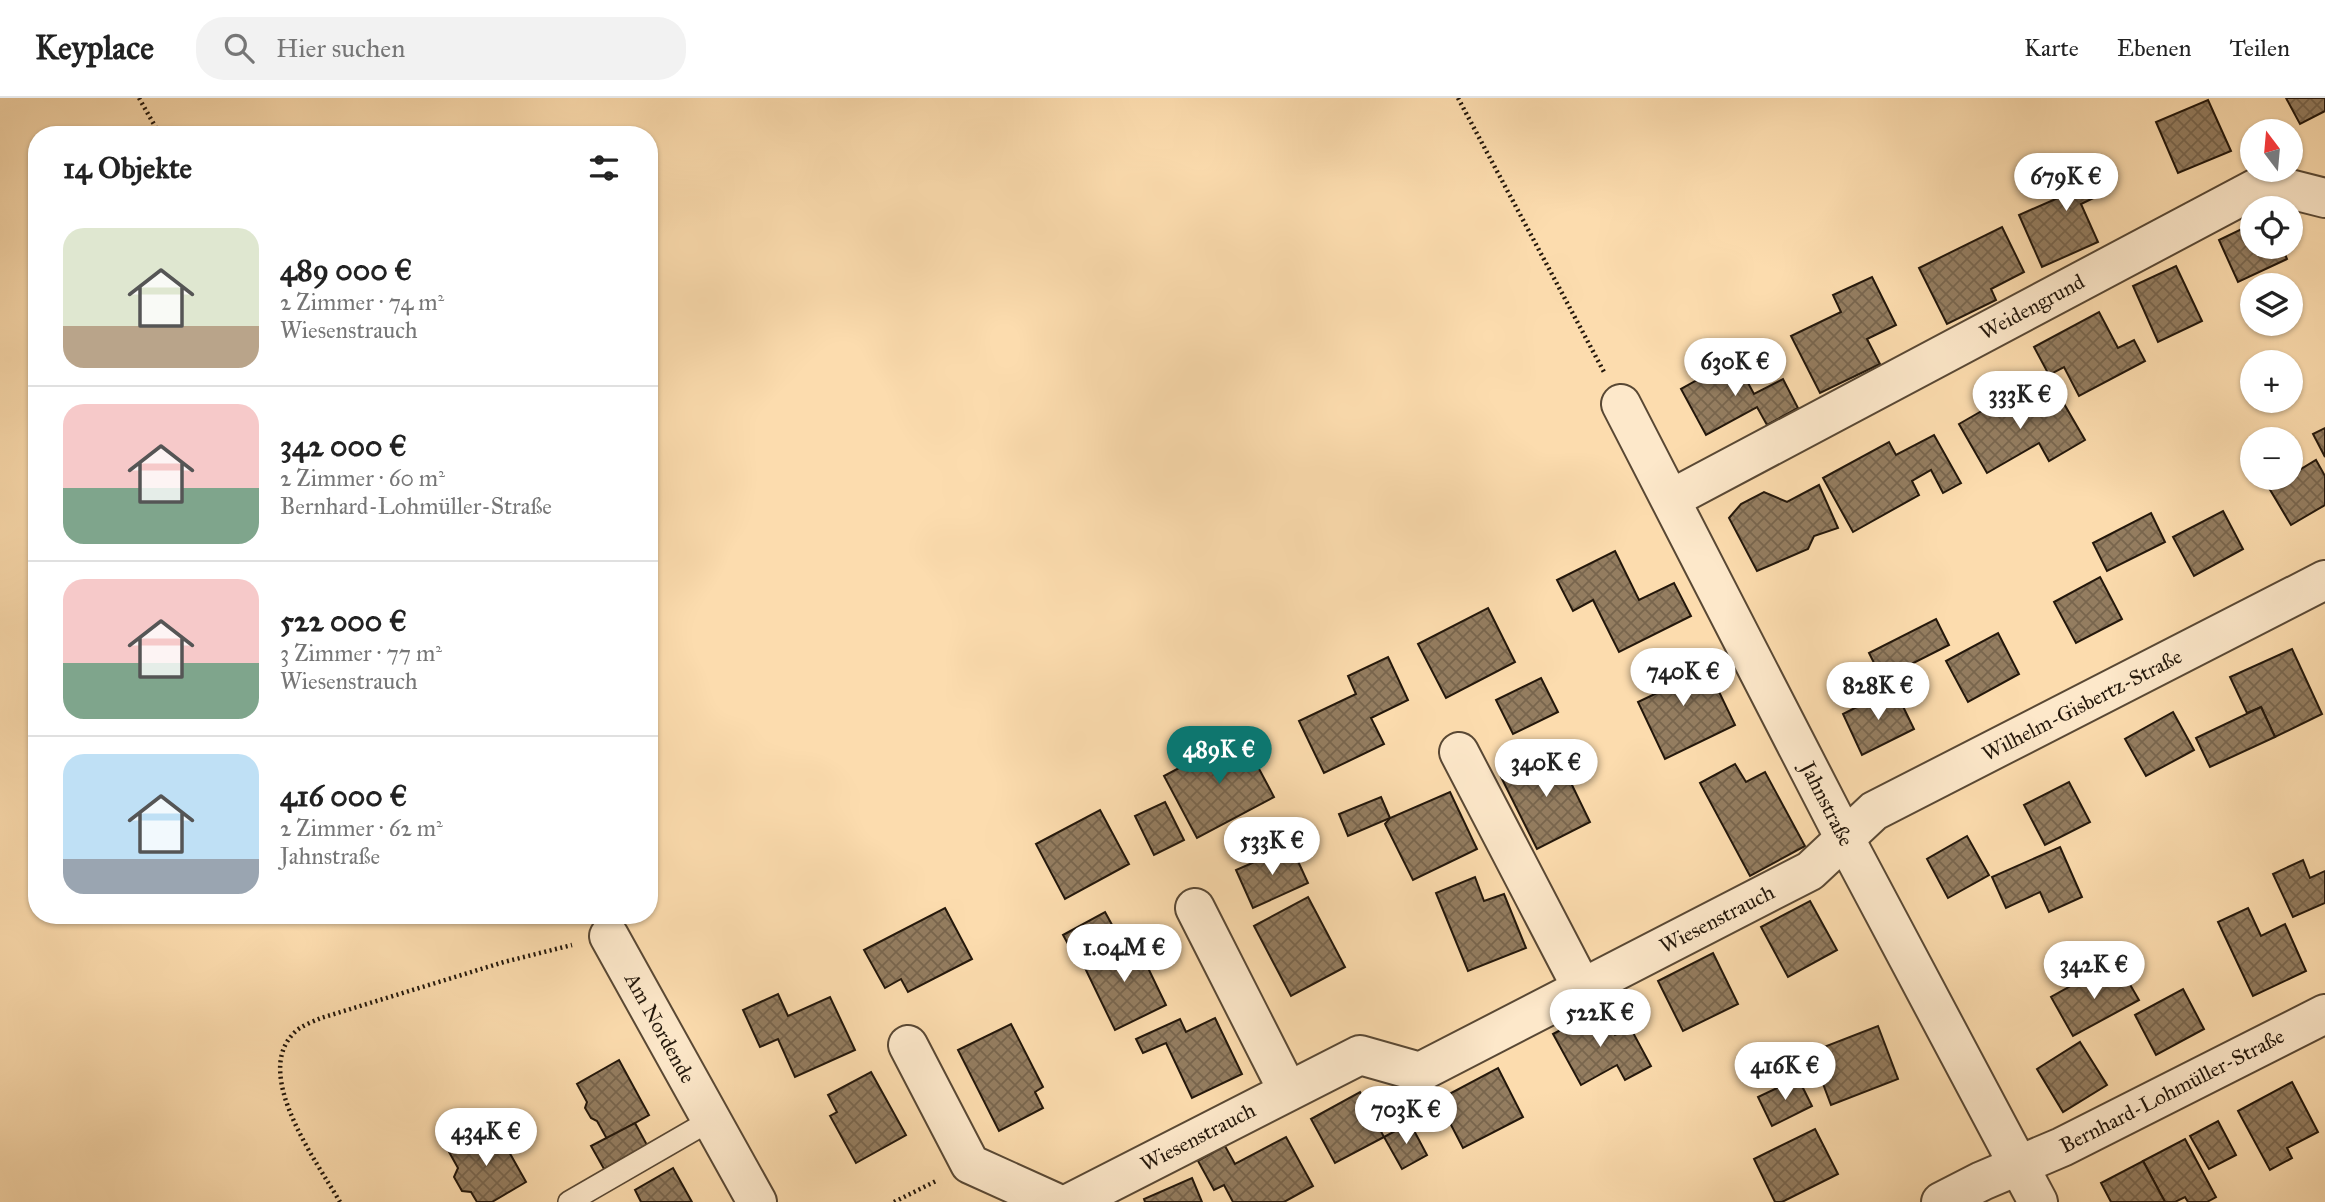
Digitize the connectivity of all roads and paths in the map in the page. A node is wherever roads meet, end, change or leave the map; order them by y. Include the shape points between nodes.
1 (139, 98) edge
2 (1458, 98) edge
3 (155, 126) edge
4 (2325, 198) edge
5 (1620, 404) joint
6 (1671, 499) junction
7 (2325, 580) edge
8 (1459, 752) dead end
9 (1845, 839) junction
10 (1195, 908) dead end
11 (609, 936) joint
12 (1582, 988) junction
13 (2325, 1014) edge
14 (908, 1045) dead end
15 (1288, 1091) junction
16 (711, 1120) junction
17 (970, 1164) junction
18 (2019, 1166) junction
19 (340, 1202) edge
20 (569, 1202) edge
21 (757, 1202) edge
22 (894, 1202) edge
23 (1054, 1202) edge
24 (1072, 1202) edge
25 (1941, 1202) edge
26 (2038, 1202) edge

1 - 3 path
2 - 5 path
4 - 6 street, Weidengrund via 2266,184
5 - 6 street, Jahnstraße
6 - 9 street, Jahnstraße
7 - 9 street, Wilhelm-Gisbertz-Straße via 1874,811
8 - 12 street
9 - 12 street, Wiesenstrauch via 1810,871
9 - 18 street, Jahnstraße
10 - 15 street
11 - 16 street, Am Nordende
11 - 19 path via 504,962 321,1018 294,1033 280,1057 282,1091
12 - 15 street, Wiesenstrauch via 1420,1072 1360,1055
13 - 18 street, Bernhard-Lohmüller-Straße
14 - 17 street
15 - 24 street, Wiesenstrauch
16 - 20 lane
16 - 21 street, Am Nordende
17 - 22 path
17 - 23 street
18 - 25 street, Bernhard-Lohmüller-Straße
18 - 26 street, Jahnstraße

